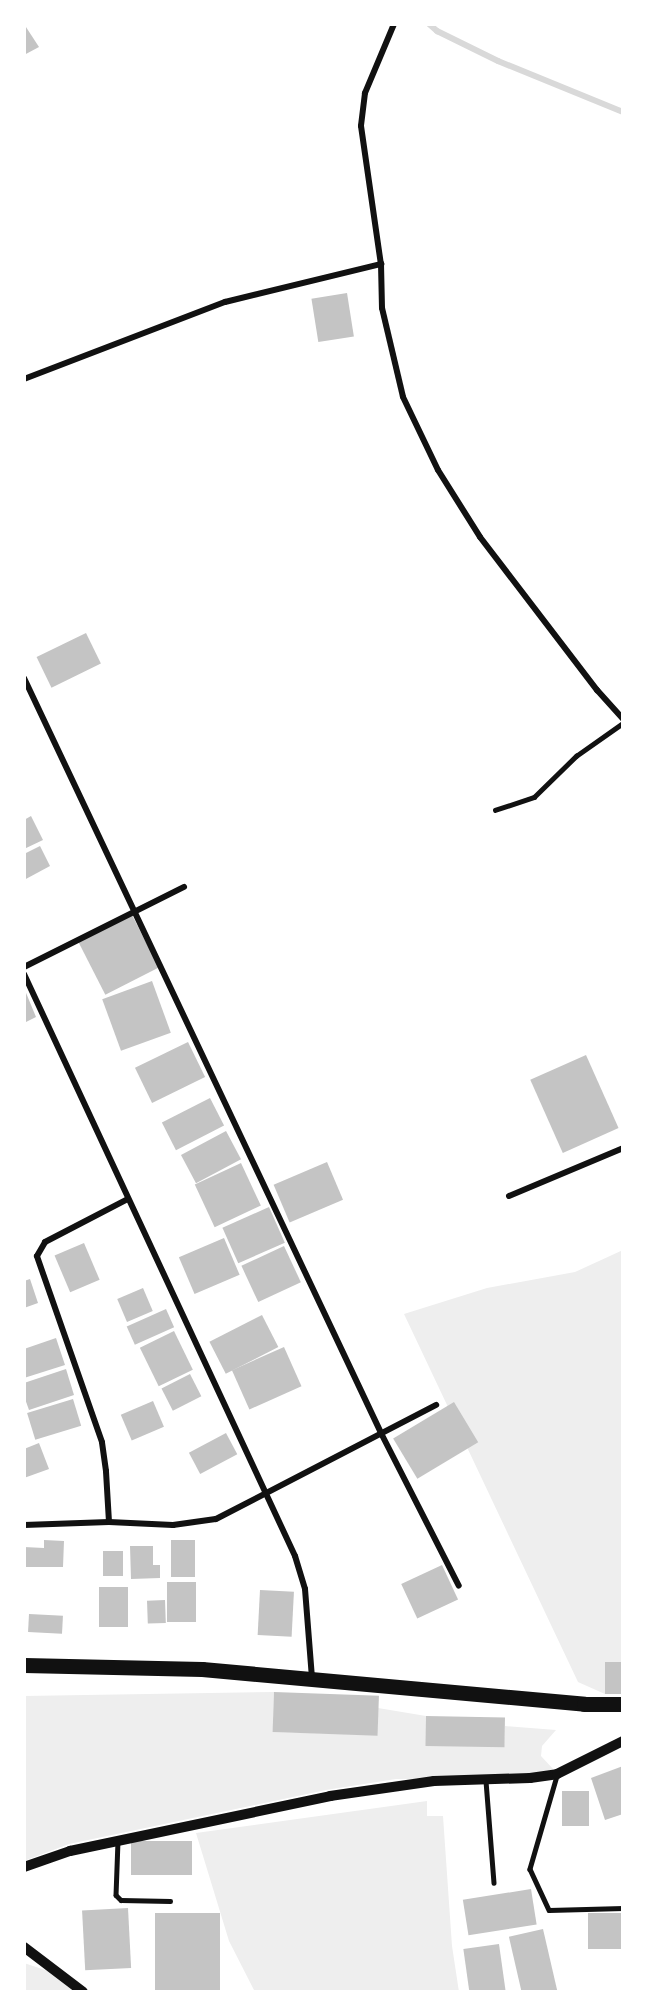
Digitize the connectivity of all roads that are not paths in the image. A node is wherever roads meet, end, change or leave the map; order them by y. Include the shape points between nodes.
1 (394, 24) edge
2 (381, 264) junction
3 (24, 379) edge
4 (24, 678) edge
5 (623, 719) edge
6 (623, 723) edge
7 (495, 810) dead end
8 (184, 887) dead end
9 (134, 911) junction
10 (24, 967) edge
11 (24, 974) edge
12 (623, 1148) edge
13 (509, 1196) dead end
14 (128, 1200) junction
15 (436, 1405) dead end
16 (382, 1435) junction
17 (264, 1494) junction
18 (109, 1522) junction
19 (24, 1525) edge
20 (459, 1586) dead end
21 (24, 1665) edge
22 (312, 1678) junction
23 (623, 1704) edge
24 (623, 1742) edge
25 (557, 1774) junction
26 (486, 1780) junction
27 (118, 1841) junction
28 (24, 1867) edge
29 (494, 1883) dead end
30 (170, 1901) dead end
31 (623, 1908) edge
32 (24, 1947) edge
33 (82, 1992) edge

1 - 2 street via 365,93 361,126
2 - 3 street via 225,302
2 - 5 street via 382,308 403,397 438,470 480,537
4 - 9 street
6 - 7 lane via 576,756 534,797
8 - 9 street
9 - 10 street
9 - 16 street
11 - 14 street
12 - 13 street
14 - 17 street
14 - 18 street via 45,1242 37,1256 102,1442
15 - 16 street
16 - 17 street
16 - 20 street
17 - 18 street via 216,1519 193,1524
17 - 22 street via 295,1556 305,1589
18 - 19 street
21 - 22 main road via 202,1669
22 - 23 main road via 584,1704
24 - 25 street
25 - 26 street
25 - 31 lane via 530,1869 549,1910
26 - 27 street via 390,1786
26 - 29 lane
27 - 28 street via 70,1851
27 - 30 lane via 116,1895 121,1900
32 - 33 street

